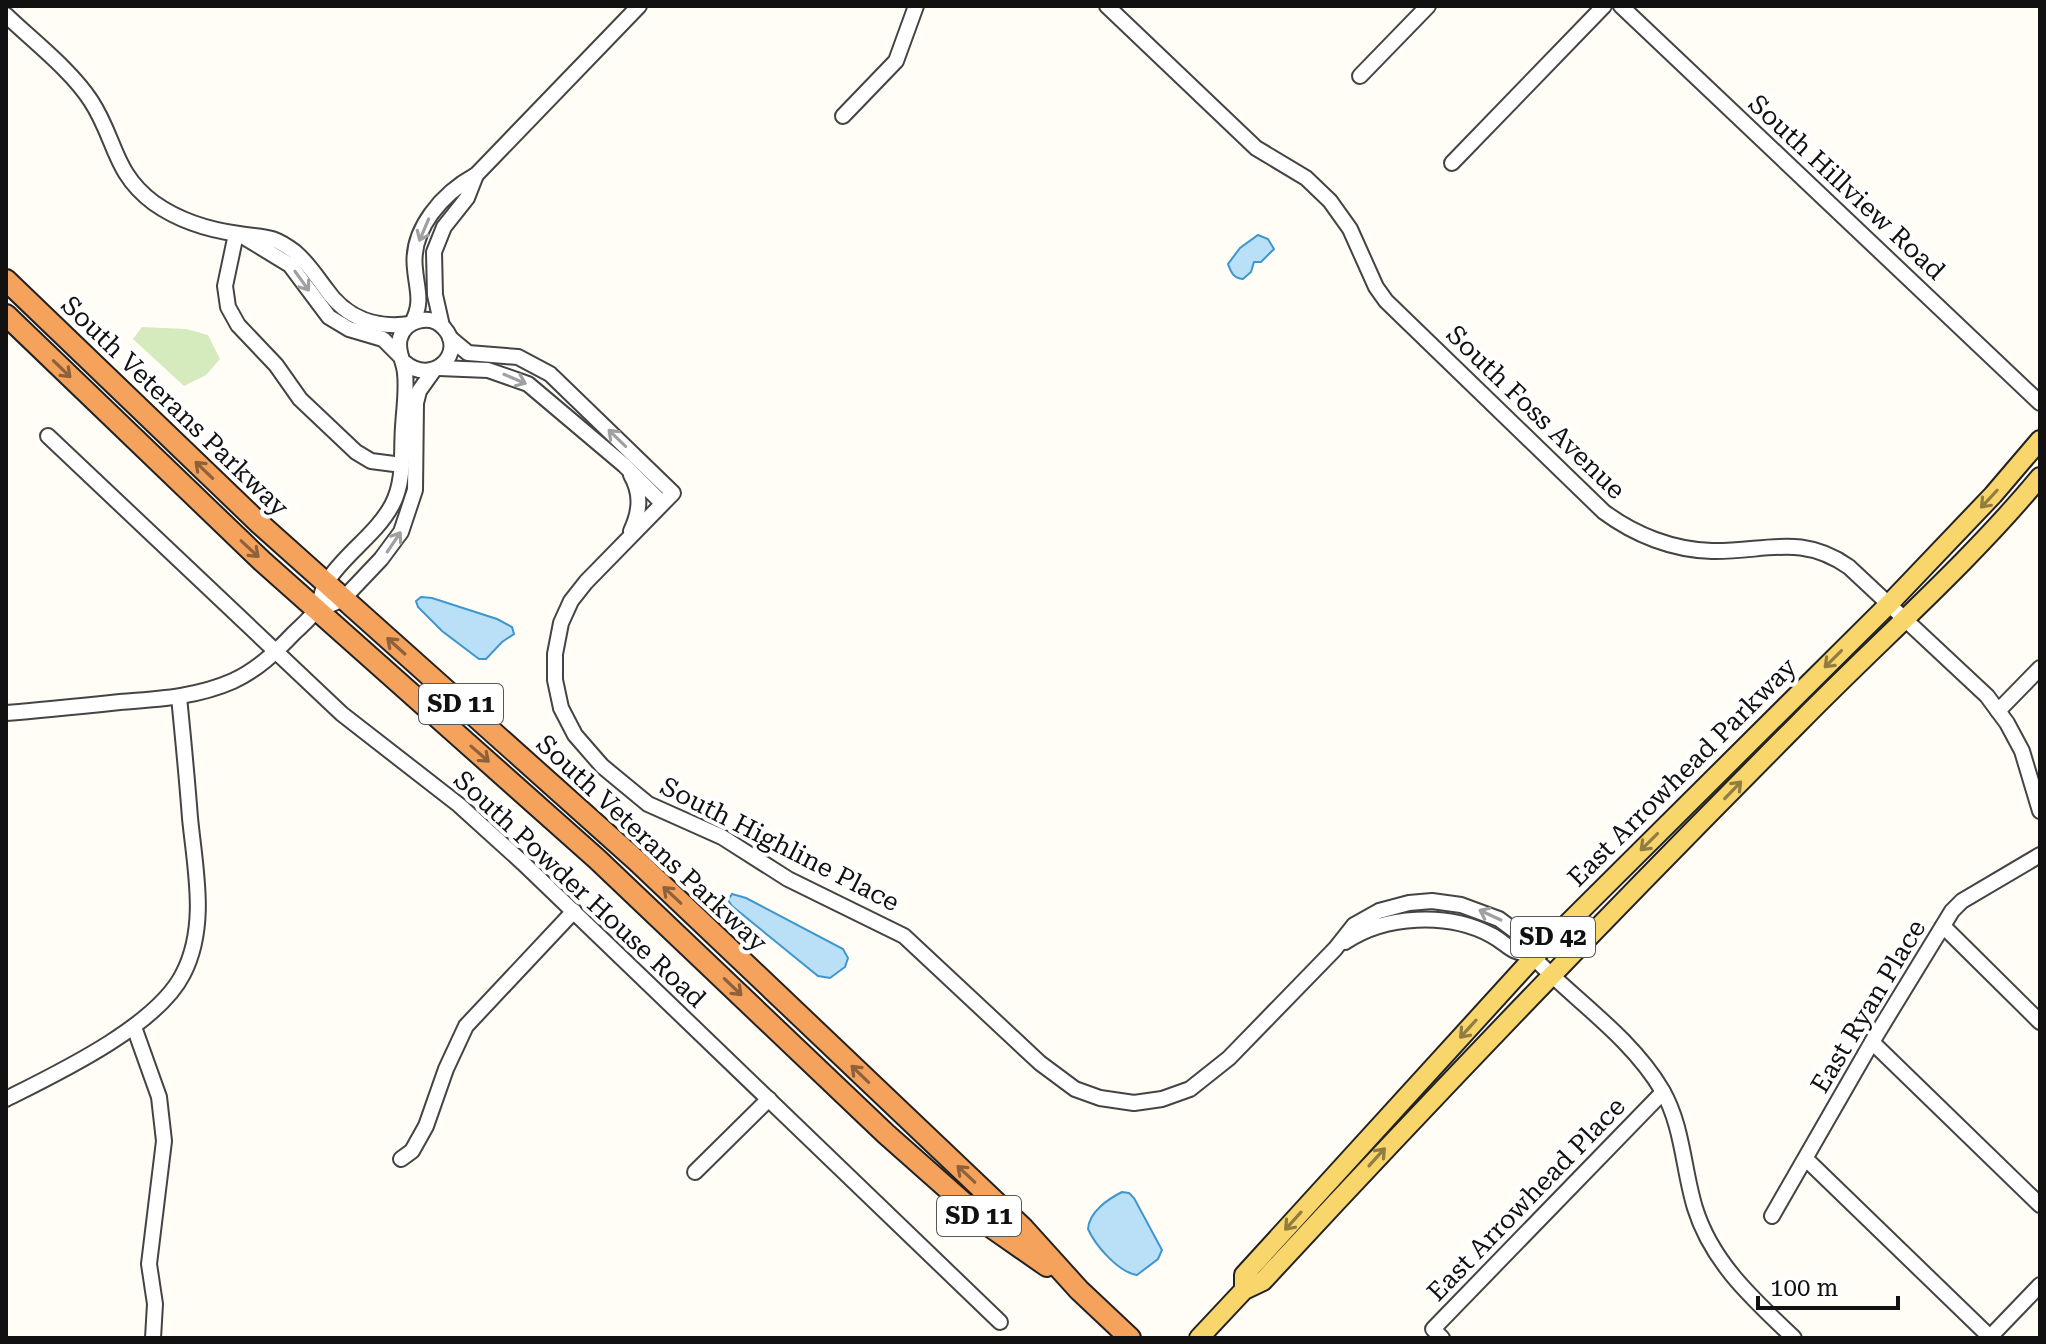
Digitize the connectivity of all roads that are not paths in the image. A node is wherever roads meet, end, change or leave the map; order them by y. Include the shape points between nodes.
1 (639, 6) edge
2 (916, 6) edge
3 (1107, 6) edge
4 (1428, 6) edge
5 (1604, 6) edge
6 (1621, 6) edge
7 (6, 15) edge
8 (1360, 76) dead end
9 (843, 116) dead end
10 (1452, 163) dead end
11 (476, 175) junction
12 (238, 234) junction
13 (6, 280) edge
14 (6, 315) edge
15 (411, 324) junction
16 (446, 332) junction
17 (402, 360) junction
18 (436, 369) junction
19 (2040, 403) edge
20 (48, 436) dead end
21 (2040, 440) edge
22 (402, 465) junction
23 (624, 465) junction
24 (2040, 477) edge
25 (668, 498) junction
26 (621, 546) junction
27 (325, 584) junction
28 (343, 599) junction
29 (1889, 604) junction
30 (316, 611) junction
31 (1904, 618) junction
32 (275, 652) junction
33 (2040, 668) edge
34 (179, 697) junction
35 (1998, 711) junction
36 (6, 713) edge
37 (2040, 811) edge
38 (2040, 855) edge
39 (574, 911) junction
40 (1943, 926) junction
41 (1335, 949) junction
42 (1531, 956) junction
43 (1551, 976) junction
44 (2040, 1022) edge
45 (134, 1027) junction
46 (1872, 1042) junction
47 (1663, 1092) junction
48 (6, 1099) edge
49 (769, 1099) junction
50 (401, 1159) dead end
51 (1806, 1159) junction
52 (695, 1172) dead end
53 (2040, 1205) edge
54 (1772, 1216) dead end
55 (2040, 1285) edge
56 (1079, 1290) junction
57 (1244, 1290) junction
58 (1000, 1322) dead end
59 (153, 1338) edge
60 (1130, 1338) edge
61 (1199, 1338) edge
62 (1442, 1338) edge
63 (1794, 1338) edge
64 (1990, 1338) edge

1 - 11 street
2 - 9 street via 896,61
3 - 29 street, South Foss Avenue via 1256,148 1319,188 1350,229 1386,301 1604,512 1644,536 1683,547 1710,551 1781,545 1817,550 1849,567
4 - 8 street
5 - 10 street
6 - 19 street, South Hillview Road
7 - 12 street via 92,102 116,158 139,190 178,217
11 -> 15 street via 457,185 427,221 415,258 421,298
11 - 16 street via 434,252 433,279
12 - 15 street via 263,235 294,252 351,314 386,325
12 -> 17 street via 290,265 329,317 383,339
12 - 22 street via 225,286 238,325 300,399 356,452 371,461
27 -> 13 highway, South Veterans Parkway / SD 11
14 -> 30 highway, South Veterans Parkway / SD 11
15 - 16 street via 429,320
15 - 17 street via 400,336
16 - 18 street via 448,357
25 -> 16 street via 550,374 518,357 468,353
17 - 18 street via 418,371
17 - 22 street
18 -> 23 street via 478,368 520,379
28 -> 18 street via 389,550 407,519 416,476 416,403
20 - 32 street, South Powder House Road
21 -> 29 main road, East Arrowhead Parkway / SD 42
22 - 27 street via 389,511
23 - 25 street
23 - 26 street via 635,481 639,505
24 - 31 main road, East Arrowhead Parkway / SD 42
25 - 26 street, South Highline Place
26 - 41 street, South Highline Place via 571,601 557,639 557,695 582,746 648,804 722,837 788,879 904,936 1064,1082 1120,1102 1162,1099 1190,1089 1229,1058
27 - 28 highway, South Veterans Parkway / SD 11
27 - 30 street
28 - 30 street
56 -> 28 highway, South Veterans Parkway / SD 11 via 1023,1228 648,872
29 - 31 street, South Foss Avenue
29 -> 42 main road, East Arrowhead Parkway / SD 42
30 - 32 street
30 -> 56 highway, South Veterans Parkway / SD 11 via 614,875 886,1134 991,1227
31 - 35 street, South Foss Avenue
43 -> 31 main road, East Arrowhead Parkway / SD 42
32 - 34 street via 235,680
32 - 39 street, South Powder House Road via 342,714 470,815
33 - 35 street
34 - 36 street
34 - 45 street via 198,898 196,936 182,976
35 - 37 street, South Foss Avenue via 2022,751
38 - 40 street, East Ryan Place via 1962,901
39 - 49 street, South Powder House Road
39 - 50 street via 466,1026 426,1126
40 - 44 street
40 - 46 street, East Ryan Place
41 - 42 street, South Highline Place via 1379,925 1431,921 1472,927 1515,954
42 -> 41 street, South Highline Place via 1527,940 1499,919 1432,901 1394,906 1363,918
42 - 43 street
42 -> 57 main road, East Arrowhead Parkway / SD 42 via 1244,1275
43 - 47 street via 1637,1055
57 -> 43 main road, East Arrowhead Parkway / SD 42 via 1263,1281
45 - 48 street
45 - 59 street via 159,1097 164,1141 149,1264
46 - 51 street, East Ryan Place
46 - 53 street
47 - 62 street, East Arrowhead Place via 1433,1329
47 - 63 street via 1676,1123 1695,1208 1713,1248 1739,1284
49 - 52 street
49 - 58 street, South Powder House Road
51 - 54 street, East Ryan Place
51 - 64 street
55 - 64 street
56 - 60 highway, South Veterans Parkway / SD 11
57 - 61 main road, East Arrowhead Parkway / SD 42

